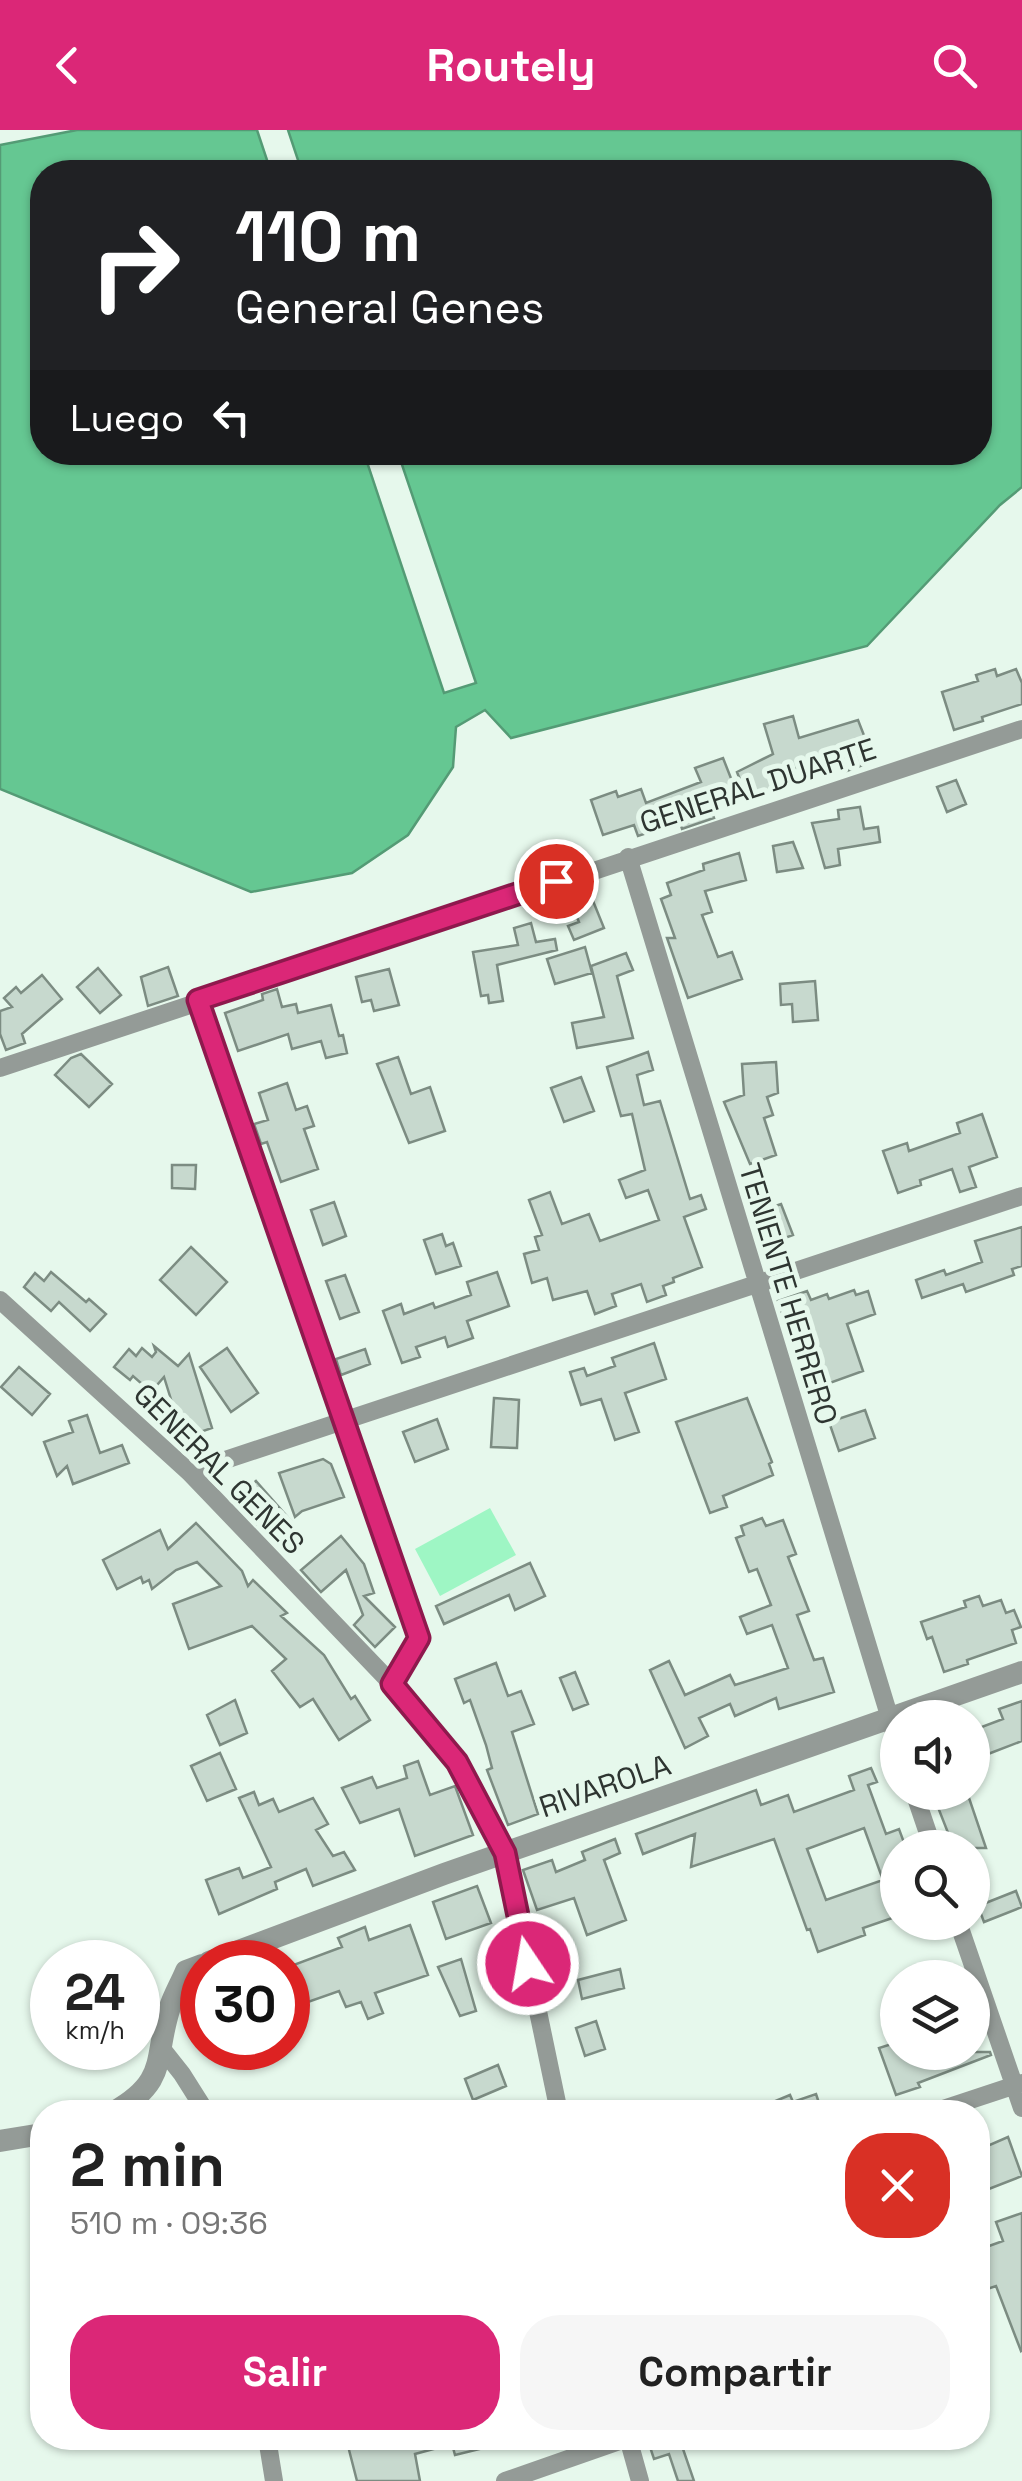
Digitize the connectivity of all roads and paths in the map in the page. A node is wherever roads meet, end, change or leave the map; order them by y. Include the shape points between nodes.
1 (1022, 729) edge
2 (628, 857) junction
3 (198, 1000) junction
4 (0, 1068) edge
5 (1022, 1196) edge
6 (756, 1284) junction
7 (0, 1300) edge
8 (344, 1420) junction
9 (190, 1472) junction
10 (1022, 1672) edge
11 (392, 1684) junction
12 (883, 1700) edge
13 (940, 1700) edge
14 (880, 1721) edge
15 (505, 1853) junction
16 (271, 1940) edge
17 (965, 1940) edge
18 (180, 1985) edge
19 (163, 2050) junction
20 (1018, 2084) edge
21 (132, 2100) edge
22 (198, 2100) edge
23 (556, 2100) edge
24 (970, 2100) edge
25 (1022, 2108) edge
26 (30, 2136) edge
27 (0, 2140) edge
28 (269, 2450) edge
29 (594, 2450) edge
30 (631, 2450) edge
31 (274, 2481) edge
32 (505, 2481) edge
33 (640, 2481) edge

1 - 2 street, GENERAL DUARTE
2 - 3 street, GENERAL DUARTE
2 - 6 street, TENIENTE HERRERO
3 - 4 street, GENERAL DUARTE
3 - 8 street
5 - 6 street
6 - 8 street
6 - 12 street, TENIENTE HERRERO
7 - 9 street, GENERAL GENES
8 - 9 street
8 - 11 street via 419,1638
9 - 11 street, GENERAL GENES
10 - 13 street, RIVAROLA
11 - 15 street, GENERAL GENES via 457,1762
14 - 15 street, RIVAROLA
15 - 16 street, RIVAROLA
15 - 23 street, GENERAL GENES
17 - 20 street
18 - 19 street, RIVAROLA
19 - 21 street, RIVAROLA via 148,2089
19 - 22 street
20 - 24 street
20 - 25 street
26 - 27 street
28 - 31 street
29 - 32 street
30 - 33 street

